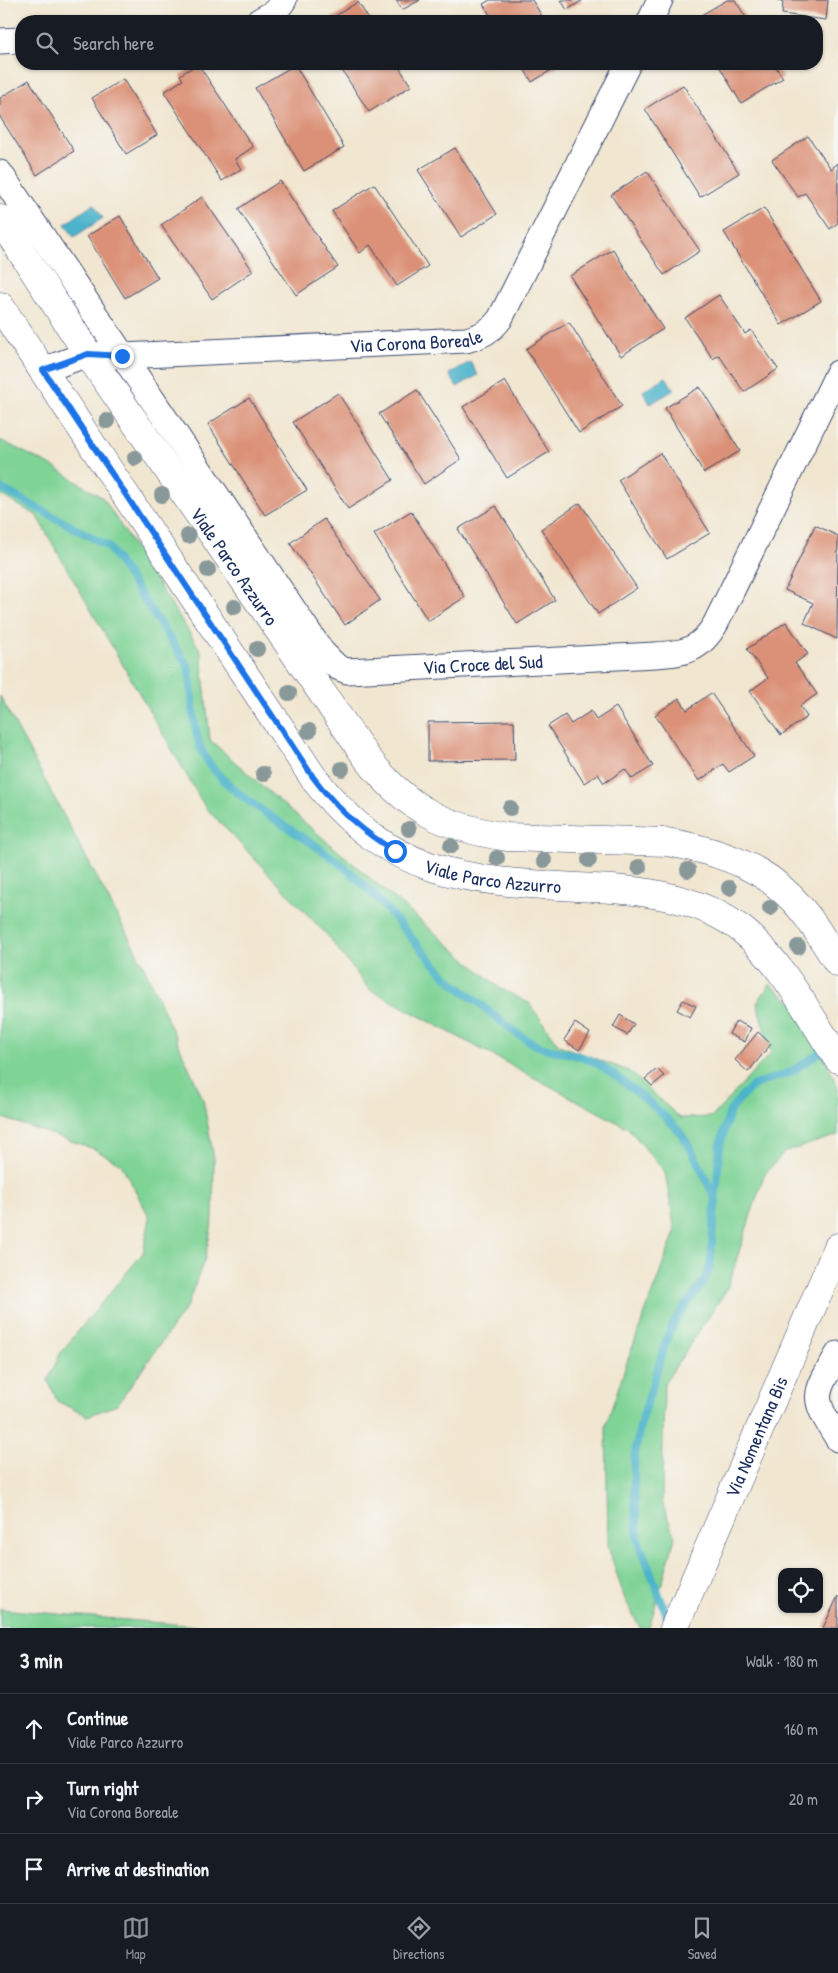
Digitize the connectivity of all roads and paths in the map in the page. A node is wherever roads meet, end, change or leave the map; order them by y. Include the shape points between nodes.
1 (284, 0) edge
2 (660, 0) edge
3 (270, 15) edge
4 (653, 15) edge
5 (15, 40) edge
6 (0, 41) edge
7 (625, 70) edge
8 (0, 173) edge
9 (0, 219) edge
10 (0, 306) edge
11 (88, 354) junction
12 (122, 356) junction
13 (43, 370) junction
14 (838, 373) edge
15 (838, 962) edge
16 (833, 1051) edge
17 (838, 1247) edge
18 (838, 1354) edge
19 (838, 1439) edge
20 (674, 1628) edge

1 - 3 street
2 - 4 street
5 - 6 street
7 - 12 street, Via Corona Boreale via 500,319 486,333 466,340
8 - 12 street, Via Croce del Sud
9 - 11 street, Viale Parco Azzurro
10 - 13 street, Viale Parco Azzurro
11 - 12 street, Via Corona Boreale
11 - 13 street, Via Corona Boreale
11 - 15 street, Viale Parco Azzurro via 367,758 403,797 441,819 484,833 507,837 666,842 688,845 731,859 768,878 785,891
12 - 14 street, Via Croce del Sud via 322,652 337,667 352,672 655,655 692,649 705,640 716,623
13 - 16 street, Viale Parco Azzurro via 313,777 354,824 405,857 452,874 518,884 632,890 674,898 698,907 740,929 757,944 787,981
17 - 20 street, Via Nomentana Bis
18 - 19 street via 820,1385 818,1399

